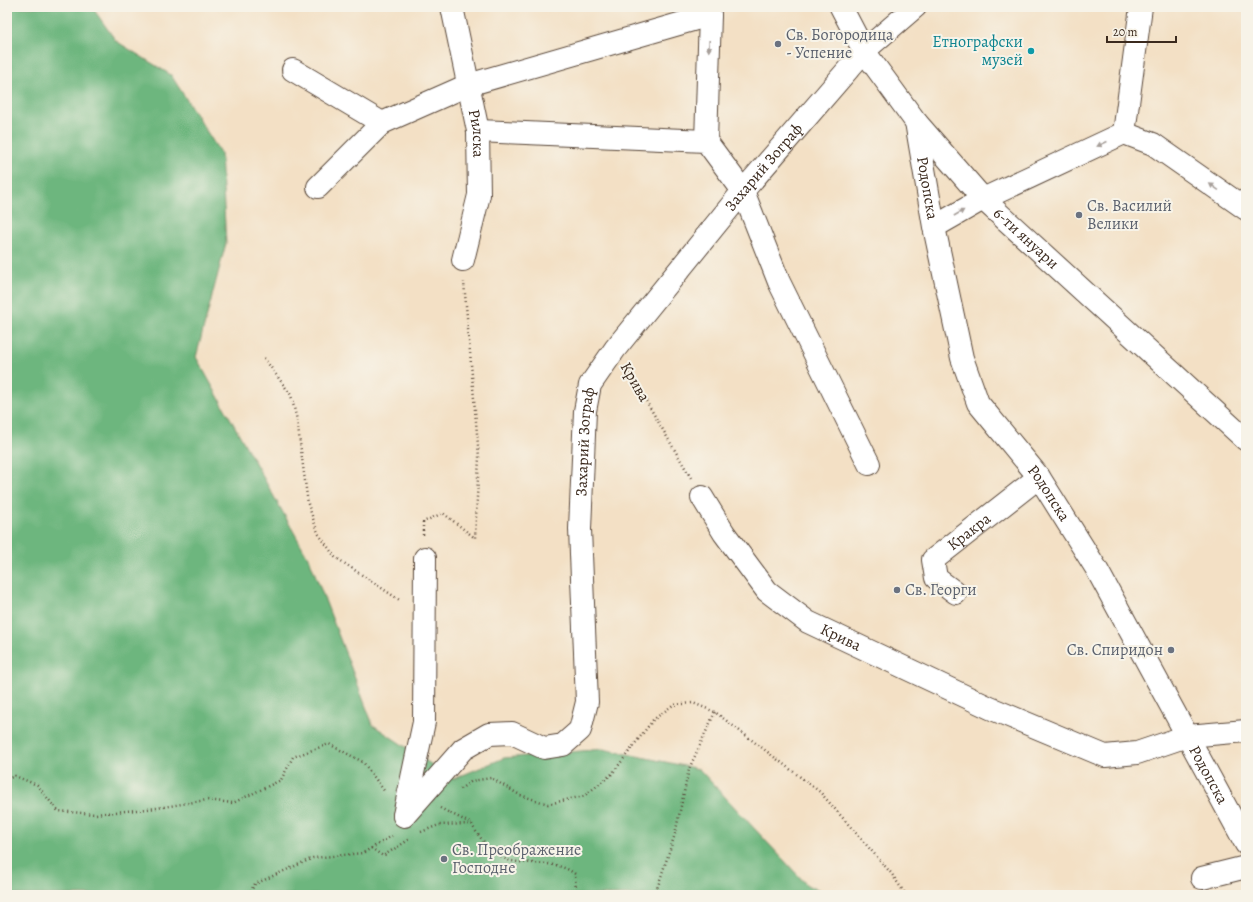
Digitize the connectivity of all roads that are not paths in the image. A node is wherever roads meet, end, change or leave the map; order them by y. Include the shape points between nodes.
1 (452, 7) edge
2 (841, 7) edge
3 (915, 7) edge
4 (1141, 7) edge
5 (709, 11) edge
6 (864, 51) junction
7 (293, 70) dead end
8 (468, 85) junction
9 (916, 122) junction
10 (382, 123) junction
11 (478, 131) junction
12 (1124, 133) junction
13 (706, 141) junction
14 (318, 187) dead end
15 (743, 191) junction
16 (983, 199) junction
17 (1246, 209) edge
18 (934, 227) junction
19 (463, 260) road end
20 (1246, 440) edge
21 (869, 464) dead end
22 (1040, 477) junction
23 (702, 497) road end
24 (425, 558) road end
25 (956, 593) dead end
26 (1246, 731) edge
27 (1187, 736) junction
28 (1246, 844) edge
29 (1246, 866) edge
30 (1202, 878) dead end

1 - 8 street, Рилска
2 - 6 street, 6-ти януари
3 - 6 street, Захарий Зограф
4 - 12 street
5 - 8 street
5 -> 13 street
6 - 9 street, 6-ти януари
6 - 15 street, Захарий Зограф
7 - 10 street
8 - 10 street
8 - 11 street, Рилска
9 - 16 street, 6-ти януари
9 - 18 street, Родопска
10 - 14 street
11 - 13 street
11 - 19 street, Рилска via 479,195
12 -> 16 street
17 -> 12 street via 1153,144
13 - 15 street
15 - 21 street via 779,282
15 - 24 street, Захарий Зограф via 615,349 590,385 585,411 580,529 587,702 580,730 563,745 544,748 512,732 489,734 463,750 404,816 424,722
18 -> 16 street
16 - 20 street, 6-ти януари
18 - 22 street, Родопска via 962,358 978,403
22 - 25 street, Кракра via 933,560 936,578
22 - 27 street, Родопска via 1096,568
23 - 27 street, Крива via 724,533 766,591 808,622 990,708 1105,756 1136,753
26 - 27 street, Крива
27 - 28 street, Родопска
29 - 30 street

